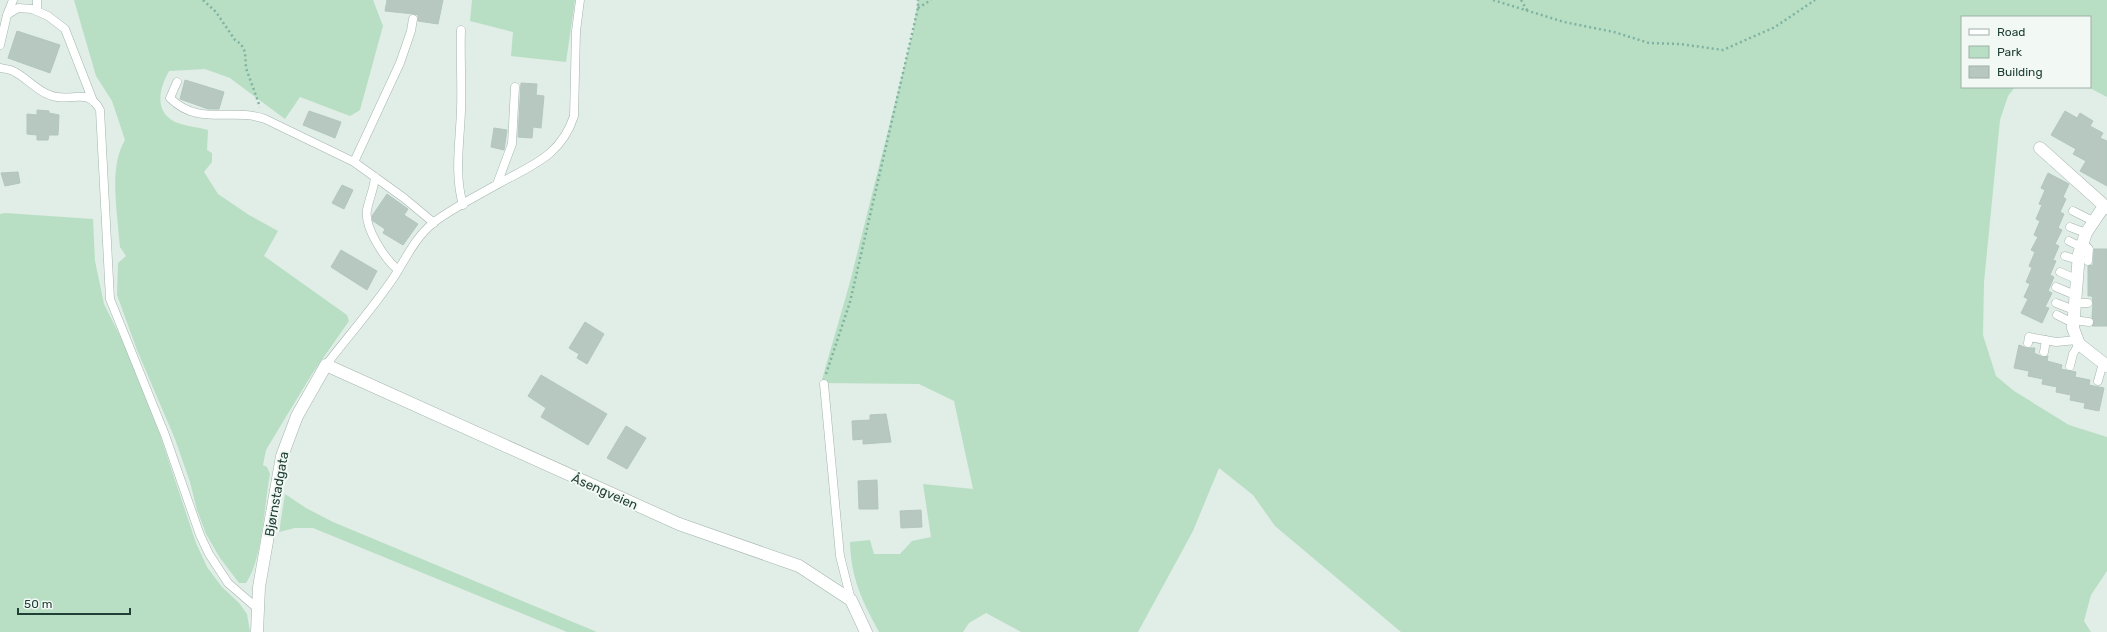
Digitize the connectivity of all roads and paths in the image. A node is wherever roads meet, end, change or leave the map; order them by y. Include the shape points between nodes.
1 (13, 0) edge
2 (37, 0) edge
3 (203, 0) edge
4 (207, 0) edge
5 (580, 0) edge
6 (918, 0) edge
7 (931, 0) edge
8 (1493, 0) edge
9 (1520, 0) edge
10 (1815, 0) edge
11 (209, 5) junction
12 (918, 8) junction
13 (1527, 10) junction
14 (37, 11) junction
15 (6, 14) junction
16 (413, 19) dead end
17 (461, 30) dead end
18 (0, 44) edge
19 (0, 68) edge
20 (177, 82) dead end
21 (515, 87) dead end
22 (93, 101) junction
23 (265, 118) junction
24 (2040, 148) dead end
25 (354, 162) junction
26 (374, 177) junction
27 (497, 184) junction
28 (463, 205) junction
29 (2105, 207) edge
30 (2073, 211) dead end
31 (2093, 221) junction
32 (434, 223) junction
33 (2070, 227) dead end
34 (2069, 241) dead end
35 (2083, 241) junction
36 (2065, 256) dead end
37 (2083, 261) junction
38 (398, 270) junction
39 (2060, 272) dead end
40 (2056, 287) dead end
41 (2076, 301) junction
42 (2056, 303) dead end
43 (2088, 303) dead end
44 (2057, 315) dead end
45 (2089, 322) dead end
46 (2046, 340) junction
47 (2078, 342) junction
48 (2028, 343) dead end
49 (2044, 352) dead end
50 (326, 365) junction
51 (2105, 365) edge
52 (2070, 366) dead end
53 (2098, 381) dead end
54 (824, 384) joint
55 (851, 600) junction
56 (258, 609) junction
57 (257, 632) edge
58 (866, 632) edge

1 - 15 lane
2 - 14 lane
3 - 11 path
4 - 11 path
5 - 27 lane via 576,31 576,101 570,129 550,154
6 - 12 path
7 - 12 path
8 - 13 path
9 - 13 path
10 - 13 path via 1775,27 1723,50 1649,43
11 - 23 path via 245,52 246,68
12 - 54 path via 850,302 826,371
14 - 15 lane via 24,7
14 - 22 lane via 65,29
15 - 18 lane
16 - 25 lane via 412,31 400,63
17 - 28 lane via 462,109 459,167
19 - 22 lane via 13,71 56,97 86,97
20 - 23 lane via 170,98 188,110 199,114 250,115
21 - 27 lane via 512,144
22 - 56 lane via 100,110 110,299 166,435 200,535 209,554 228,583
23 - 25 lane
24 - 29 street
25 - 26 lane
26 - 32 lane
26 - 38 lane via 374,188 366,212 368,223 380,250 388,262
27 - 28 lane
28 - 32 lane
29 - 31 street
30 - 31 lane
31 - 35 street
32 - 38 lane via 420,236
33 - 35 lane
34 - 35 lane
35 - 37 street
36 - 37 lane
37 - 41 street
38 - 50 lane
39 - 41 lane
40 - 41 lane
41 - 42 lane
41 - 43 lane
41 - 44 lane
41 - 45 lane
41 - 47 street
46 - 47 lane
46 - 48 lane via 2030,337
46 - 49 lane
47 - 51 street
47 - 52 lane
50 - 55 street, Åsengveien via 679,524 798,566
50 - 56 street, Bjørnstadgata via 303,403 285,444 262,566
51 - 53 lane
54 - 55 lane via 840,556
55 - 58 street
56 - 57 street, Bjørnstadgata

